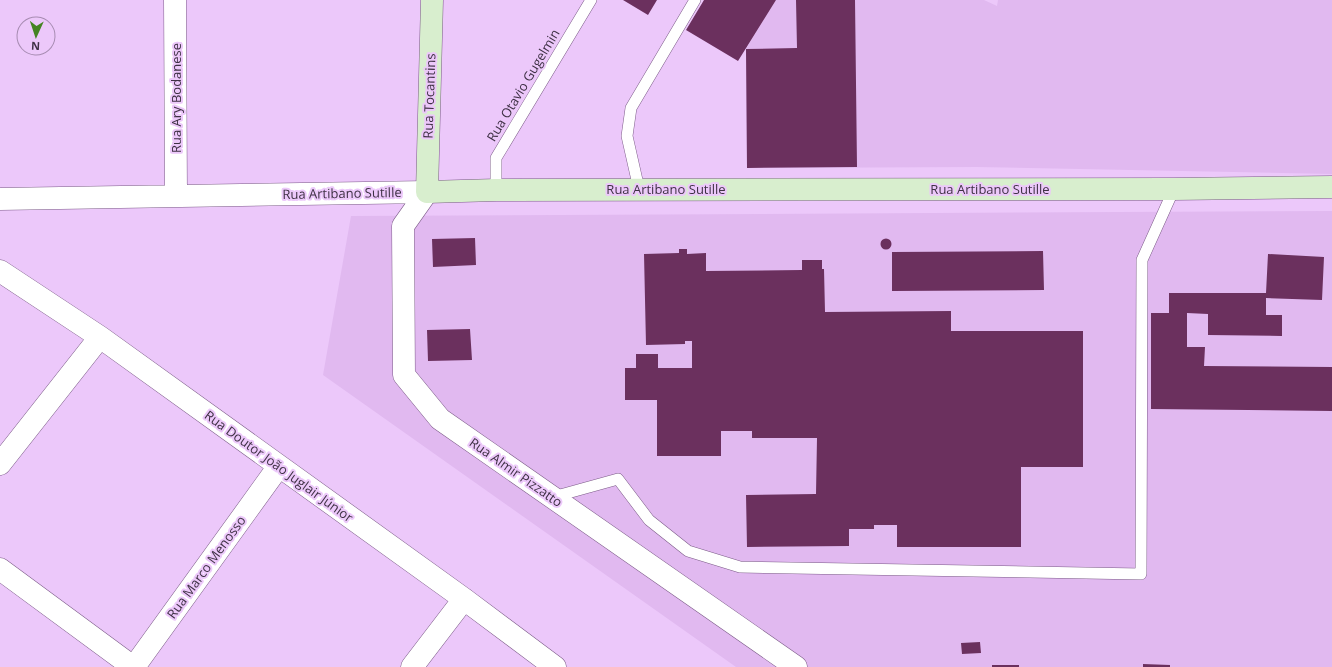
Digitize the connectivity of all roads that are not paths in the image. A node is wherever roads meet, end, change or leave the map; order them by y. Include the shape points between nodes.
1 (175, 0) edge
2 (432, 0) edge
3 (591, 0) edge
4 (695, 0) edge
5 (1332, 187) edge
6 (639, 189) junction
7 (1174, 189) junction
8 (496, 190) junction
9 (426, 192) junction
10 (176, 196) junction
11 (0, 199) edge
12 (0, 271) edge
13 (100, 338) junction
14 (0, 464) edge
15 (279, 466) junction
16 (553, 497) junction
17 (0, 569) edge
18 (464, 599) junction
19 (133, 667) edge
20 (412, 667) edge
21 (555, 667) edge
22 (796, 667) edge

1 - 10 street, Rua Ary Bodanese
2 - 9 main road, Rua Tocantins
3 - 8 lane, Rua Otavio Gugelmin via 496,158
4 - 6 lane via 632,108 627,136
5 - 7 main road, Rua Artibano Sutille
6 - 7 main road, Rua Artibano Sutille
6 - 8 main road, Rua Artibano Sutille
7 - 16 lane via 1142,260 1141,574 740,567 688,551 649,520 618,479
8 - 9 main road, Rua Artibano Sutille
9 - 10 street, Rua Artibano Sutille
9 - 16 street, Rua Almir Pizzatto via 403,226 404,375 440,419
10 - 11 street, Rua Artibano Sutille
12 - 13 street, Rua Doutor João Juglair Júnior
13 - 14 street
13 - 15 street, Rua Doutor João Juglair Júnior
15 - 18 street, Rua Doutor João Juglair Júnior
15 - 19 street, Rua Marco Menosso
16 - 22 street, Rua Almir Pizzatto
17 - 19 street
18 - 20 street
18 - 21 street, Rua Doutor João Juglair Júnior

